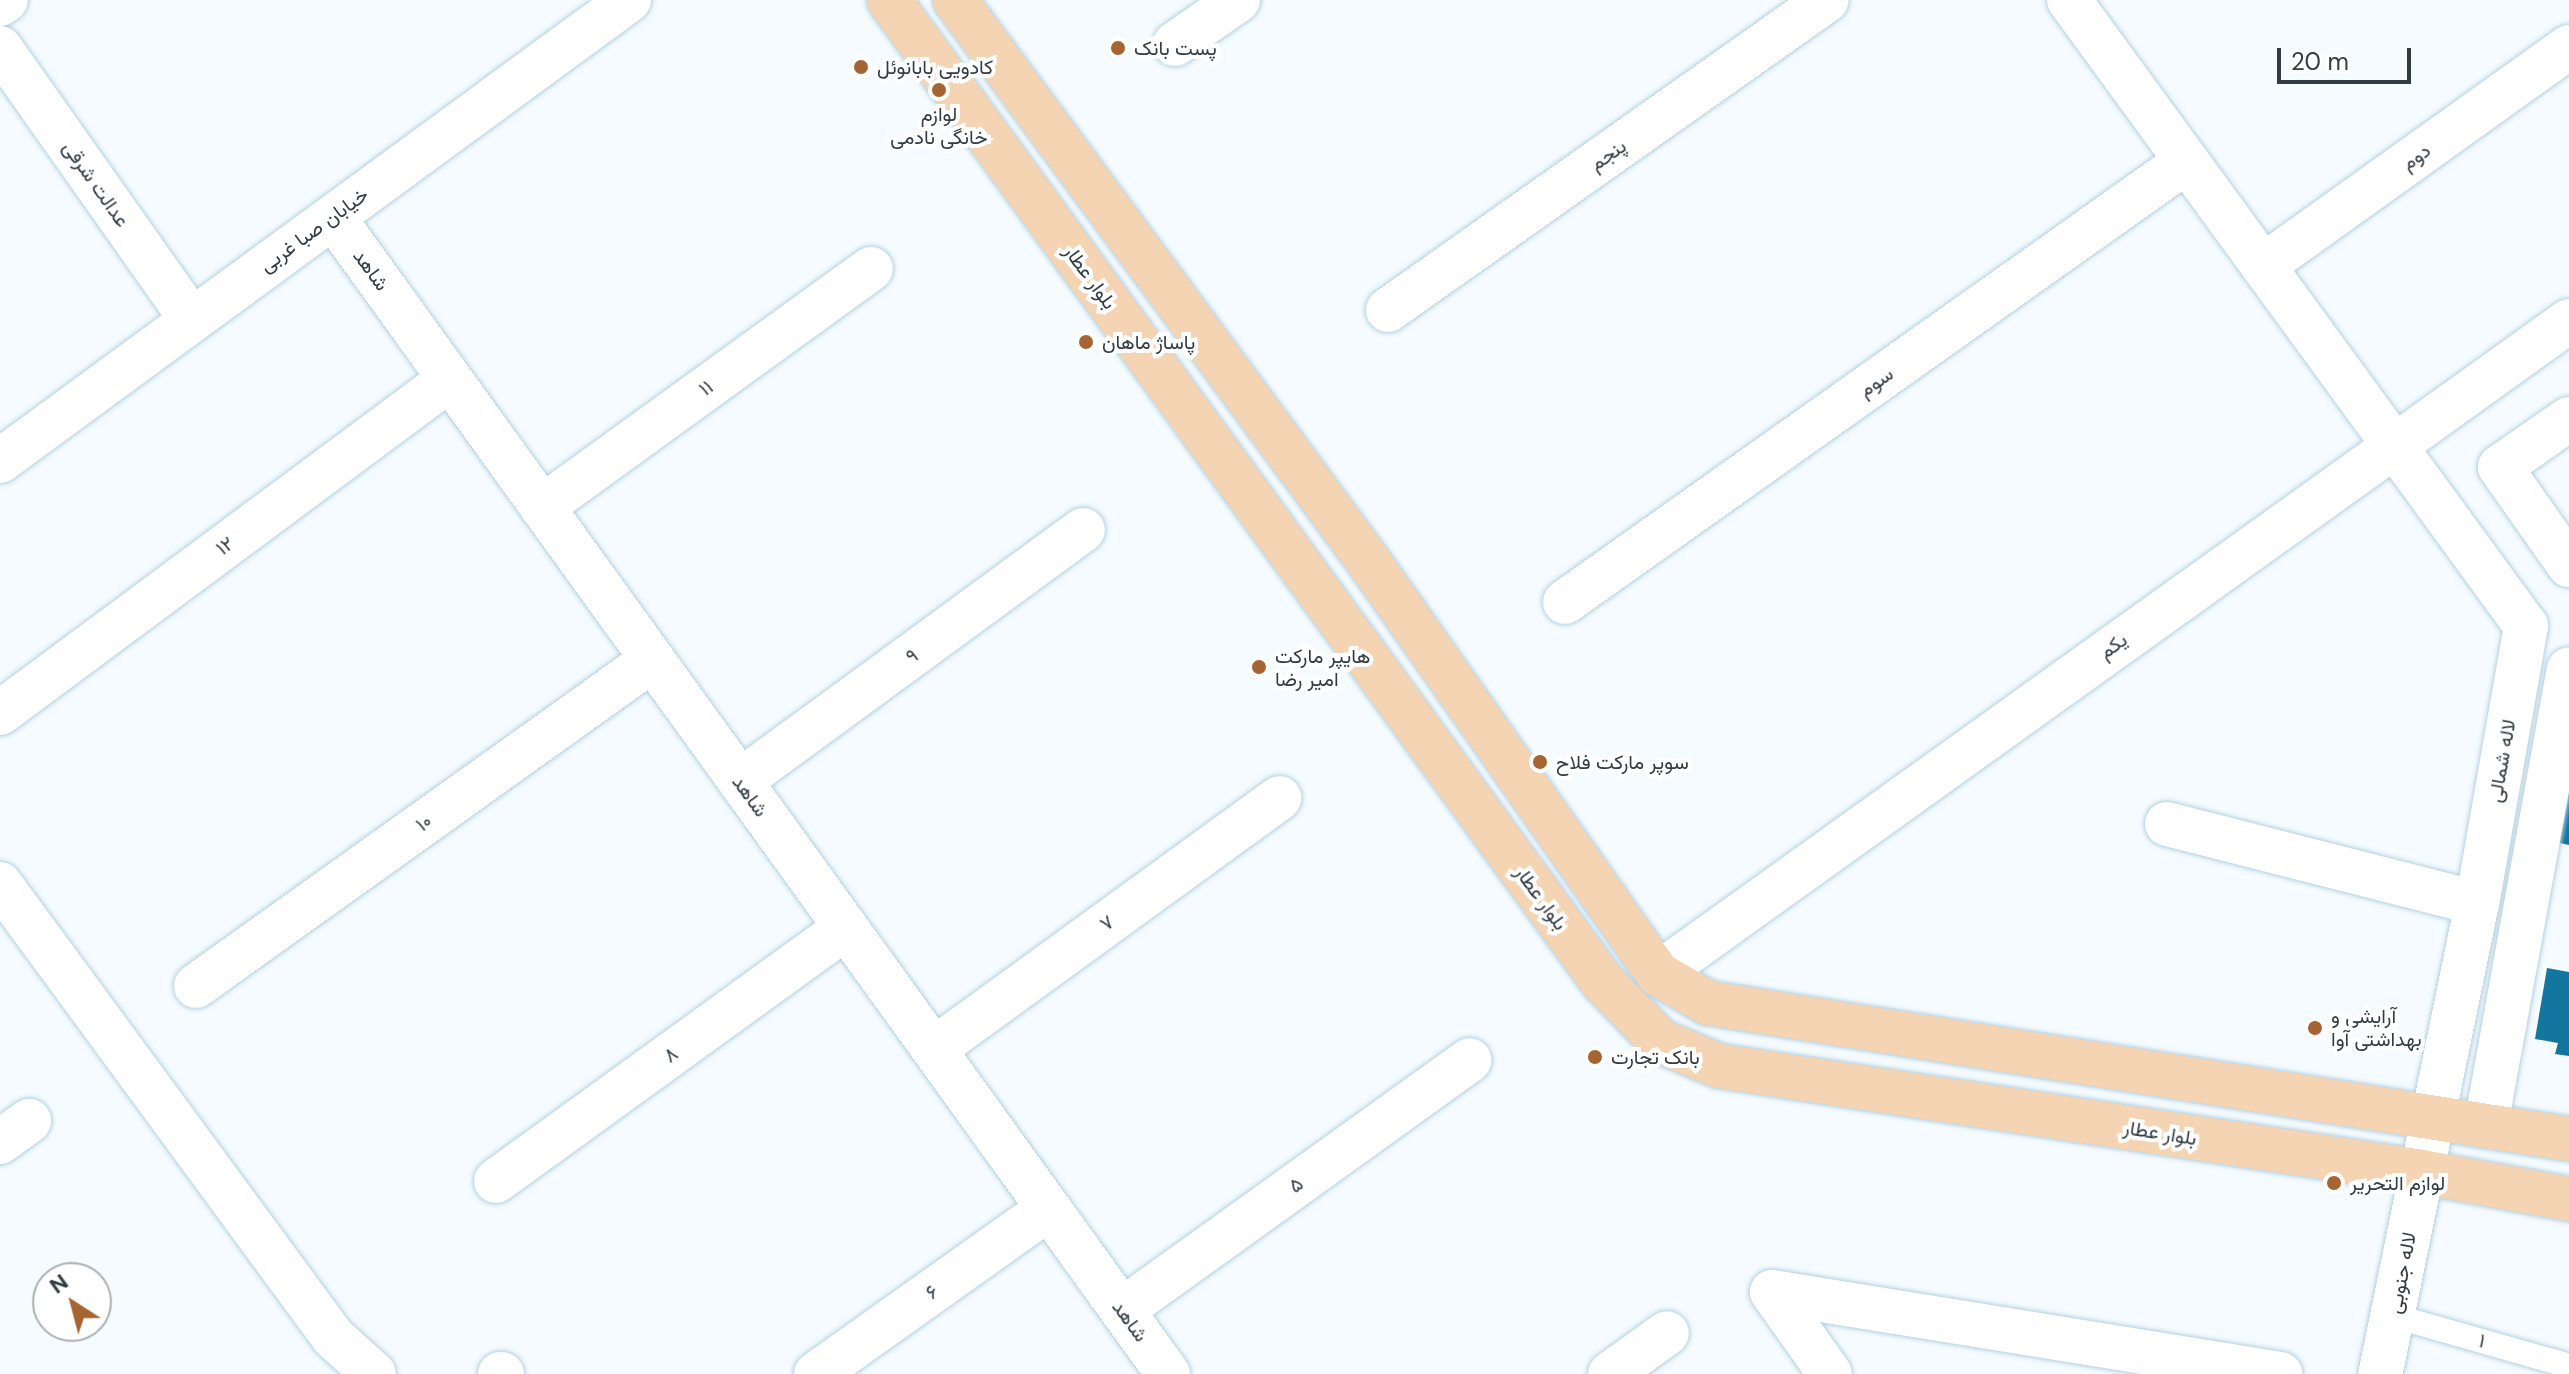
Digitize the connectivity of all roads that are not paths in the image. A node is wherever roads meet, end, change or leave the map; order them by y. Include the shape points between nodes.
1 (6, 0) edge
2 (629, 0) edge
3 (889, 0) edge
4 (955, 0) edge
5 (1238, 0) edge
6 (1827, 0) edge
7 (2069, 0) edge
8 (0, 4) edge
9 (1175, 44) dead end
10 (2569, 47) edge
11 (0, 48) edge
12 (2187, 161) junction
13 (333, 217) junction
14 (2263, 266) junction
15 (871, 269) dead end
16 (1388, 310) dead end
17 (192, 320) junction
18 (2569, 321) edge
19 (450, 379) junction
20 (2569, 419) edge
21 (2394, 445) junction
22 (0, 461) edge
23 (542, 507) junction
24 (1083, 530) dead end
25 (2569, 565) edge
26 (1565, 602) dead end
27 (652, 660) junction
28 (2569, 670) edge
29 (0, 713) edge
30 (740, 781) junction
31 (1279, 798) dead end
32 (2167, 824) dead end
33 (0, 884) edge
34 (2477, 903) junction
35 (846, 928) junction
36 (1658, 974) junction
37 (196, 986) dead end
38 (934, 1049) junction
39 (1470, 1060) dead end
40 (2435, 1116) junction
41 (2486, 1125) junction
42 (2569, 1139) edge
43 (2422, 1172) junction
44 (496, 1181) dead end
45 (2569, 1199) edge
46 (1048, 1209) junction
47 (1122, 1310) junction
48 (2394, 1316) junction
49 (1667, 1333) dead end
50 (2569, 1366) edge
51 (374, 1374) edge
52 (816, 1374) edge
53 (1168, 1374) edge
54 (1610, 1374) edge
55 (1830, 1374) edge
56 (2280, 1374) edge
57 (2380, 1374) edge

1 - 8 street
2 - 13 street, خیابان صبا غربی
3 - 43 street, بلوار عطار via 1602,981 1660,1041 1719,1066
4 - 36 street via 1369,562
5 - 9 street
6 - 16 street, پنجم
7 - 12 street, لاله شمالی
10 - 14 street, دوم
11 - 17 street, عدالت شرقی
12 - 14 street, لاله شمالی
12 - 26 street, سوم
13 - 17 street, خیابان صبا غربی
13 - 19 street, شاهد
14 - 21 street, لاله شمالی
15 - 23 street, ۱۱
17 - 22 street, خیابان صبا غربی
18 - 21 street, یکم
19 - 23 street, شاهد
19 - 29 street, ۱۲
20 - 25 street via 2500,467
21 - 34 street, لاله شمالی via 2526,626
21 - 36 street, یکم
23 - 27 street, شاهد
24 - 30 street, ۹
27 - 30 street, شاهد
27 - 37 street, ۱۰
28 - 41 street
30 - 35 street, شاهد
31 - 38 street, ۷
32 - 34 street
33 - 51 street via 333,1337
34 - 40 street, لاله شمالی
35 - 38 street, شاهد
35 - 44 street, ۸
36 - 40 street via 1708,1003
38 - 46 street, شاهد
39 - 47 street, ۵
40 - 41 street
40 - 43 street, لاله جنوبی
41 - 42 street
43 - 45 street, بلوار عطار
43 - 48 street, لاله جنوبی
46 - 47 street, شاهد
46 - 52 street, ۶
47 - 53 street, شاهد
48 - 50 lane, ۱
48 - 57 street, لاله جنوبی
49 - 54 street
55 - 56 street via 1772,1292

